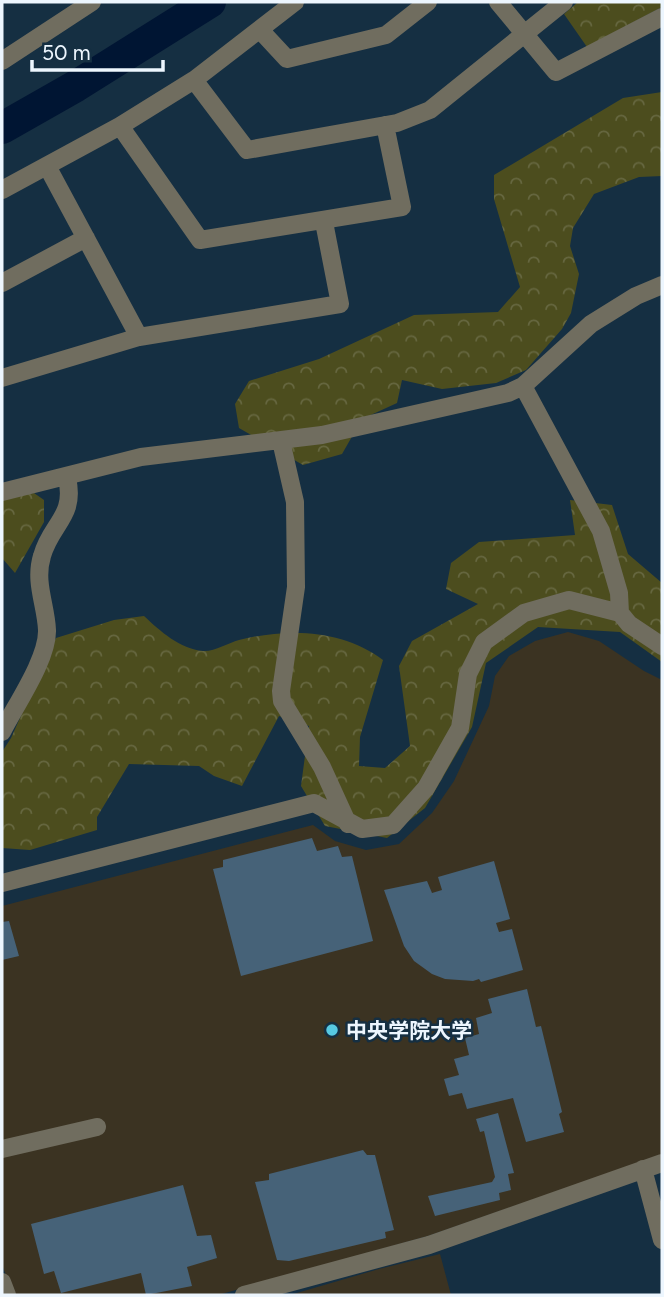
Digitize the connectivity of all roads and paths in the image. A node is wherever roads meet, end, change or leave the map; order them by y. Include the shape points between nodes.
1 (92, 2) edge
2 (295, 2) edge
3 (428, 2) edge
4 (498, 2) edge
5 (564, 2) edge
6 (662, 17) edge
7 (260, 30) junction
8 (525, 34) junction
9 (2, 61) edge
10 (194, 80) junction
11 (385, 125) junction
12 (120, 126) junction
13 (47, 166) junction
14 (2, 190) edge
15 (324, 222) junction
16 (86, 238) junction
17 (2, 283) edge
18 (662, 285) edge
19 (139, 337) junction
20 (2, 378) edge
21 (523, 386) junction
22 (281, 441) junction
23 (67, 478) junction
24 (2, 492) edge
25 (620, 613) junction
26 (662, 646) edge
27 (2, 732) edge
28 (348, 824) junction
29 (2, 883) edge
30 (97, 1127) dead end
31 (2, 1149) edge
32 (662, 1163) edge
33 (643, 1169) junction
34 (662, 1240) edge
35 (2, 1282) edge
36 (7, 1295) edge
37 (244, 1295) edge

1 - 9 street
2 - 7 street
3 - 7 street via 386,35 287,59
4 - 8 street
5 - 8 street
6 - 8 street via 556,72
7 - 10 street
8 - 11 street via 430,110
10 - 11 street via 247,150
10 - 12 street
11 - 15 street via 402,207
12 - 13 street
12 - 15 street via 200,240
13 - 14 street
13 - 16 street
15 - 19 street via 340,304
16 - 17 street
16 - 19 street
18 - 21 street via 591,324
19 - 20 street
21 - 22 street via 343,431
21 - 25 street via 601,531
22 - 23 street via 175,451
22 - 28 street via 295,502 296,575 282,701 322,767
23 - 24 street
23 - 27 street via 69,508 42,555 38,577 47,632 41,658
25 - 26 street
25 - 28 street via 569,600 524,613 495,632 471,664 460,728 415,802 393,825 366,830
28 - 29 street via 314,803
30 - 31 street
32 - 33 street
33 - 34 street
33 - 37 street via 429,1245
35 - 36 street

